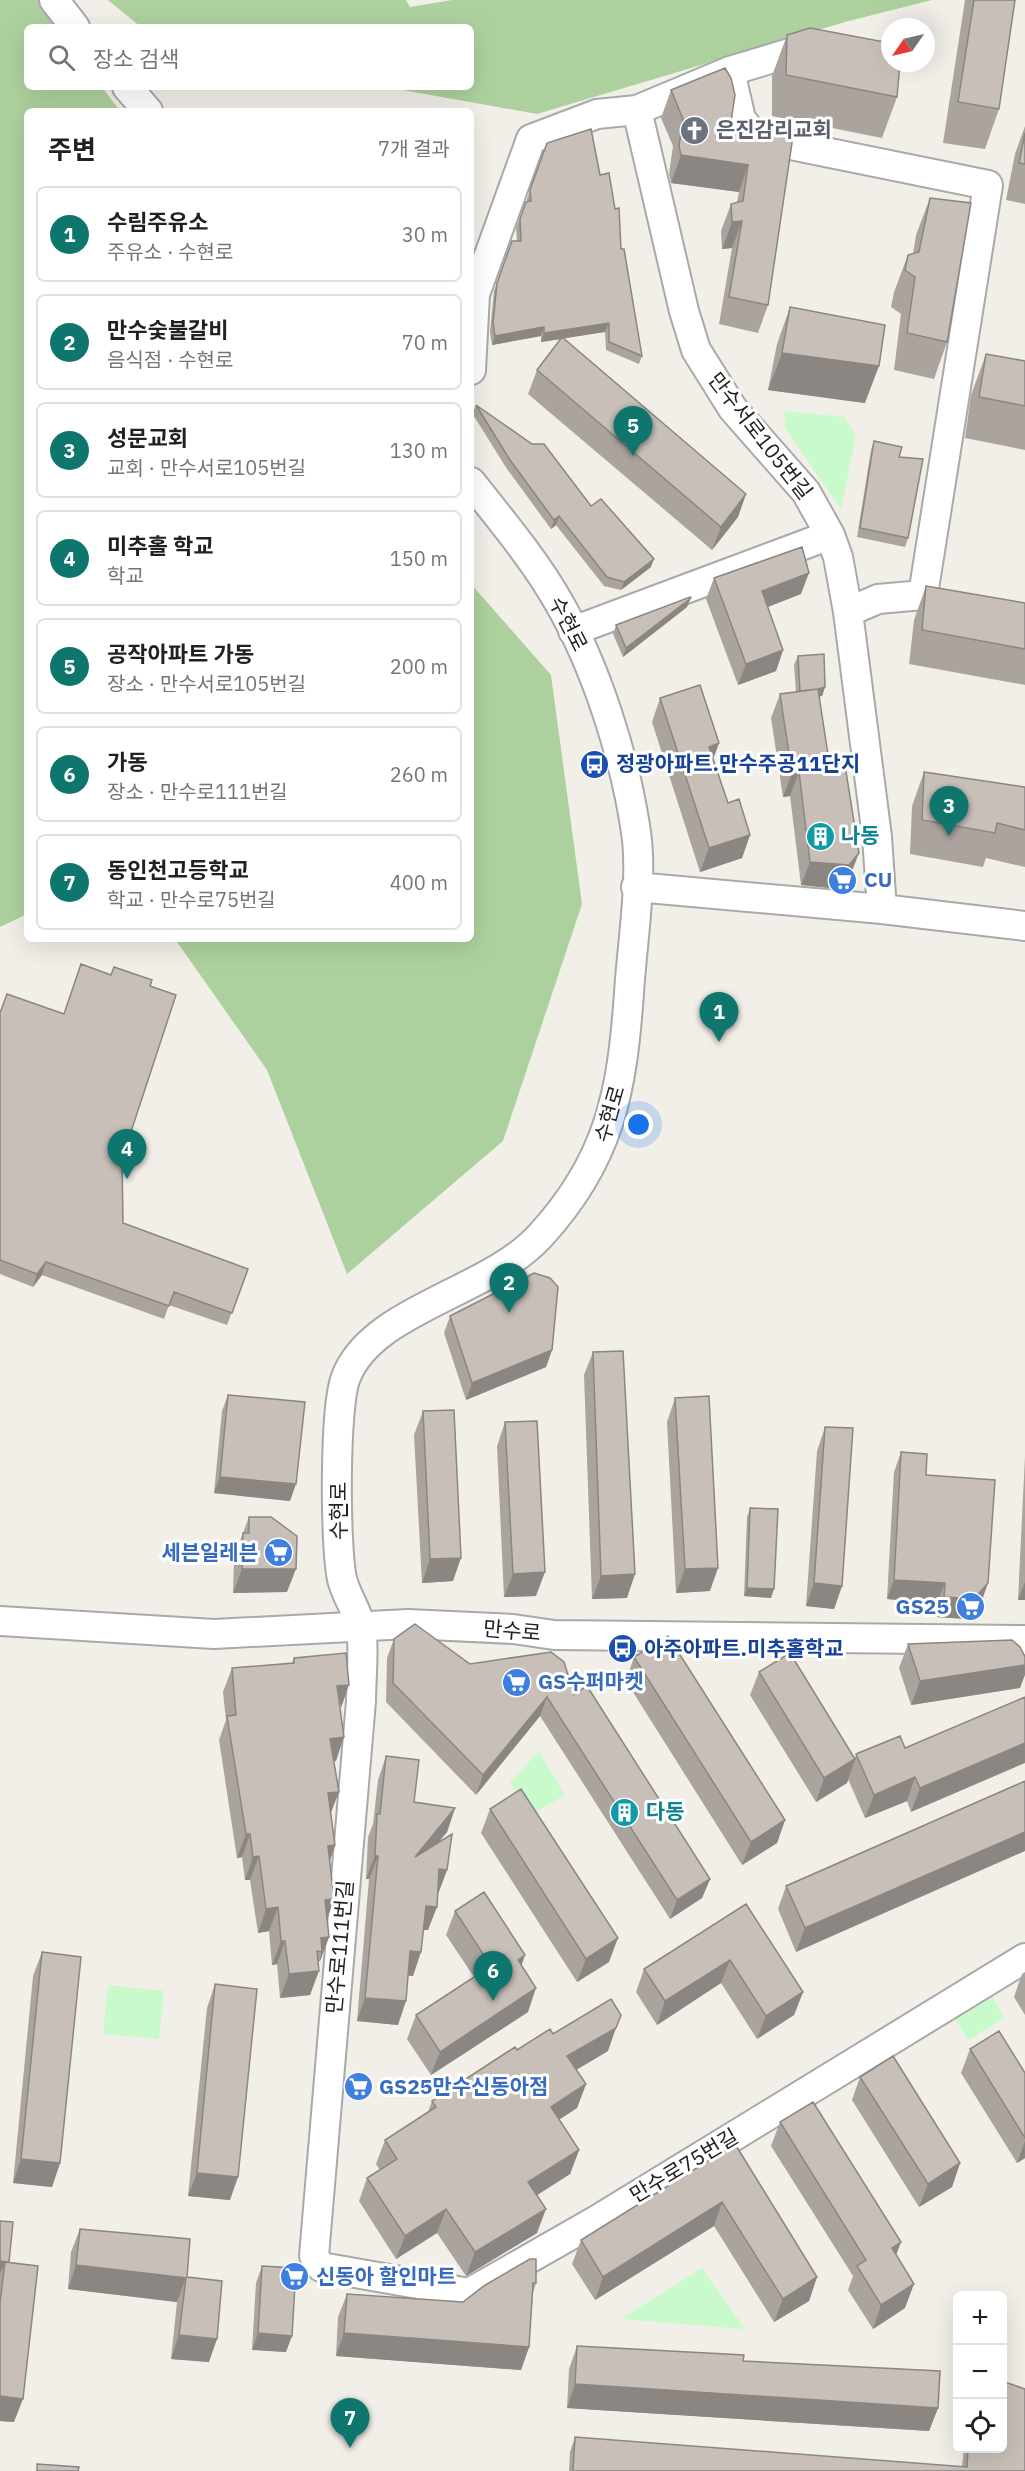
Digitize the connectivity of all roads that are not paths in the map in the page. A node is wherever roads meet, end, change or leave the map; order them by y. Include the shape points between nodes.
1 (54, 0) edge
2 (73, 24) edge
3 (881, 57) edge
4 (730, 71) junction
5 (130, 90) edge
6 (145, 108) edge
7 (637, 110) junction
8 (474, 313) edge
9 (474, 486) edge
10 (830, 535) junction
11 (848, 612) junction
12 (573, 631) junction
13 (636, 887) junction
14 (882, 909) junction
15 (1025, 926) edge
16 (0, 1621) edge
17 (361, 1625) junction
18 (1025, 1640) edge
19 (1025, 1958) edge
20 (321, 2267) joint

1 - 2 street
3 - 4 street via 803,49
4 - 7 street
4 - 11 street via 741,119 756,138 988,185 923,595 878,598
5 - 6 street
7 - 8 street via 597,114 531,139 475,294
7 - 10 street, 만수서로105번길 via 696,350 733,409 806,492
9 - 12 street, 수현로 via 551,591
10 - 11 street, 만수서로105번길
10 - 12 street
11 - 14 street, 만수서로105번길 via 877,837
12 - 13 street, 수현로 via 600,696 624,775 637,834
13 - 14 street
13 - 17 street, 수현로 via 619,1085 599,1152 585,1176 538,1238 514,1260 381,1332 365,1344 344,1380 339,1413 339,1549 341,1576
14 - 15 street
16 - 17 street, 만수로 via 214,1634
17 - 18 street, 만수로 via 513,1629 554,1635
17 - 20 street, 만수로111번길 via 361,1701 315,2256
19 - 20 street, 만수로75번길 via 470,2293

